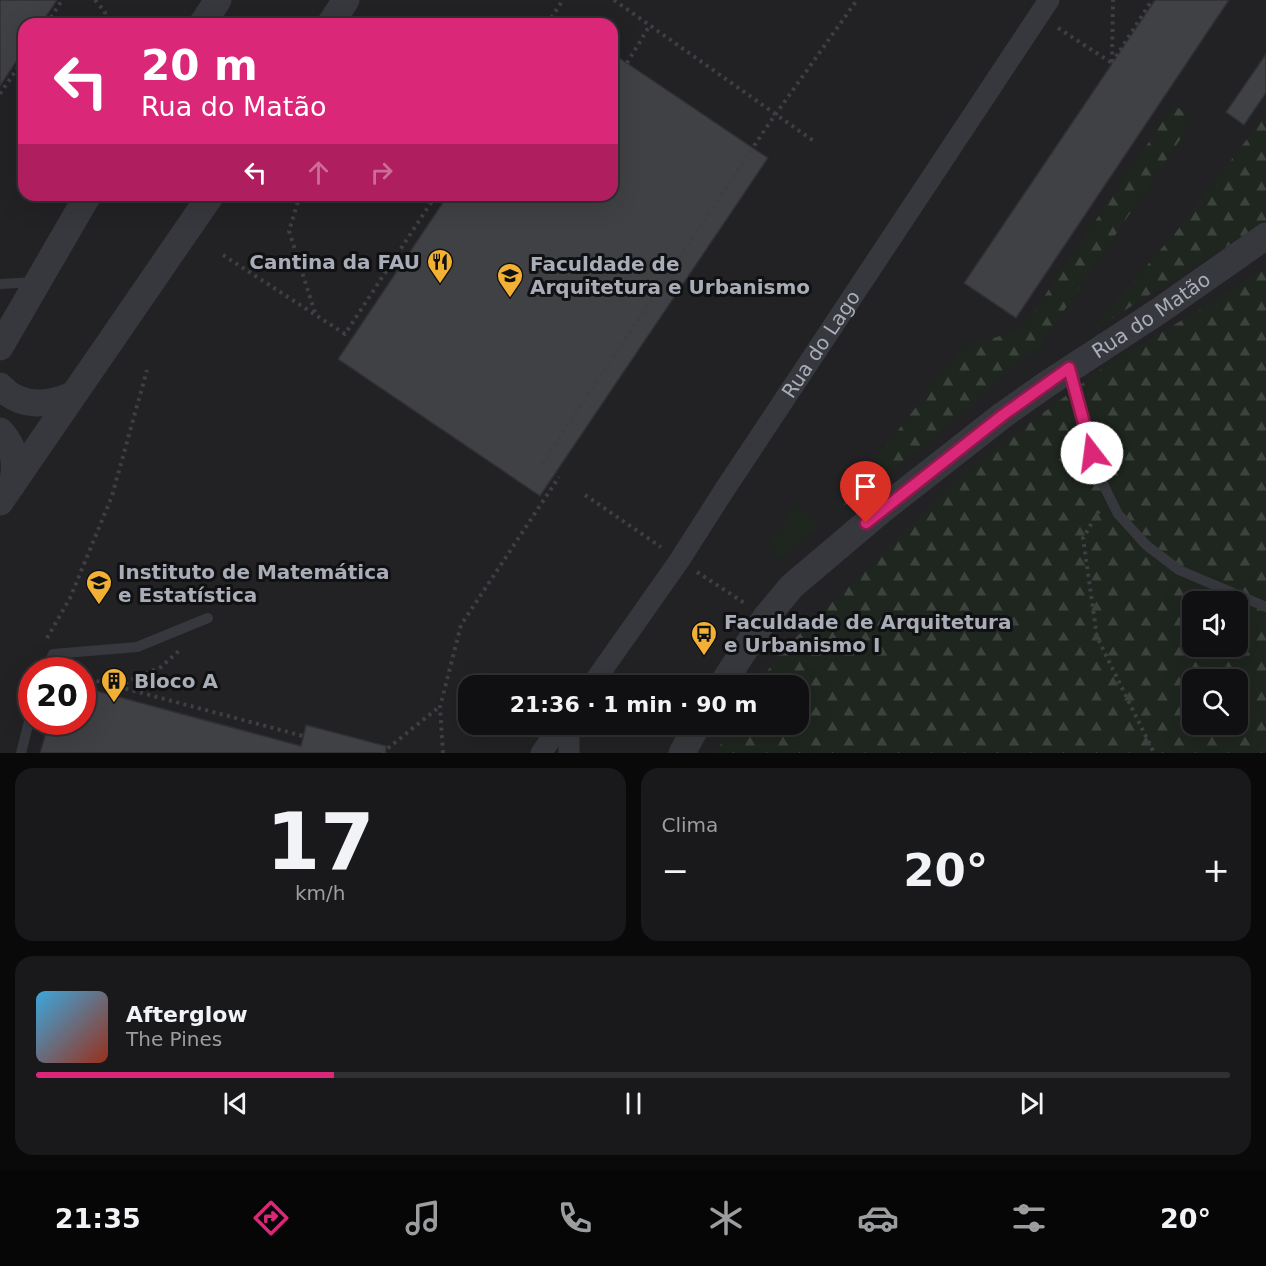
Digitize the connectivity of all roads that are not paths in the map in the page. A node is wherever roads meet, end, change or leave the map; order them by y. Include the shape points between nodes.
1 (218, 0) edge
2 (346, 0) edge
3 (1044, 8) edge
4 (206, 18) edge
5 (334, 18) edge
6 (84, 201) edge
7 (207, 201) edge
8 (1266, 236) edge
9 (37, 282) junction
10 (0, 284) edge
11 (0, 347) edge
12 (1069, 368) junction
13 (0, 386) edge
14 (72, 395) junction
15 (0, 431) edge
16 (6, 494) edge
17 (1266, 607) edge
18 (208, 618) dead end
19 (52, 657) edge
20 (599, 675) edge
21 (728, 675) edge
22 (26, 735) edge
23 (554, 735) edge
24 (569, 735) edge
25 (692, 735) edge
26 (21, 753) edge
27 (541, 753) edge
28 (569, 753) edge
29 (682, 753) edge

1 - 4 street
2 - 5 street
3 - 20 street, Rua do Lago via 679,561
6 - 9 street
7 - 14 street
8 - 12 street, Rua do Matão
9 - 10 lane
9 - 11 street
12 - 17 lane via 1098,474 1118,514 1146,545 1179,570
12 - 21 street, Rua do Matão via 883,509 792,586 766,617
13 - 14 street via 21,401 38,405
14 - 16 street
15 - 16 street via 15,458 15,472
18 - 19 lane via 137,647
22 - 26 lane
23 - 27 street
24 - 28 street
25 - 29 street

